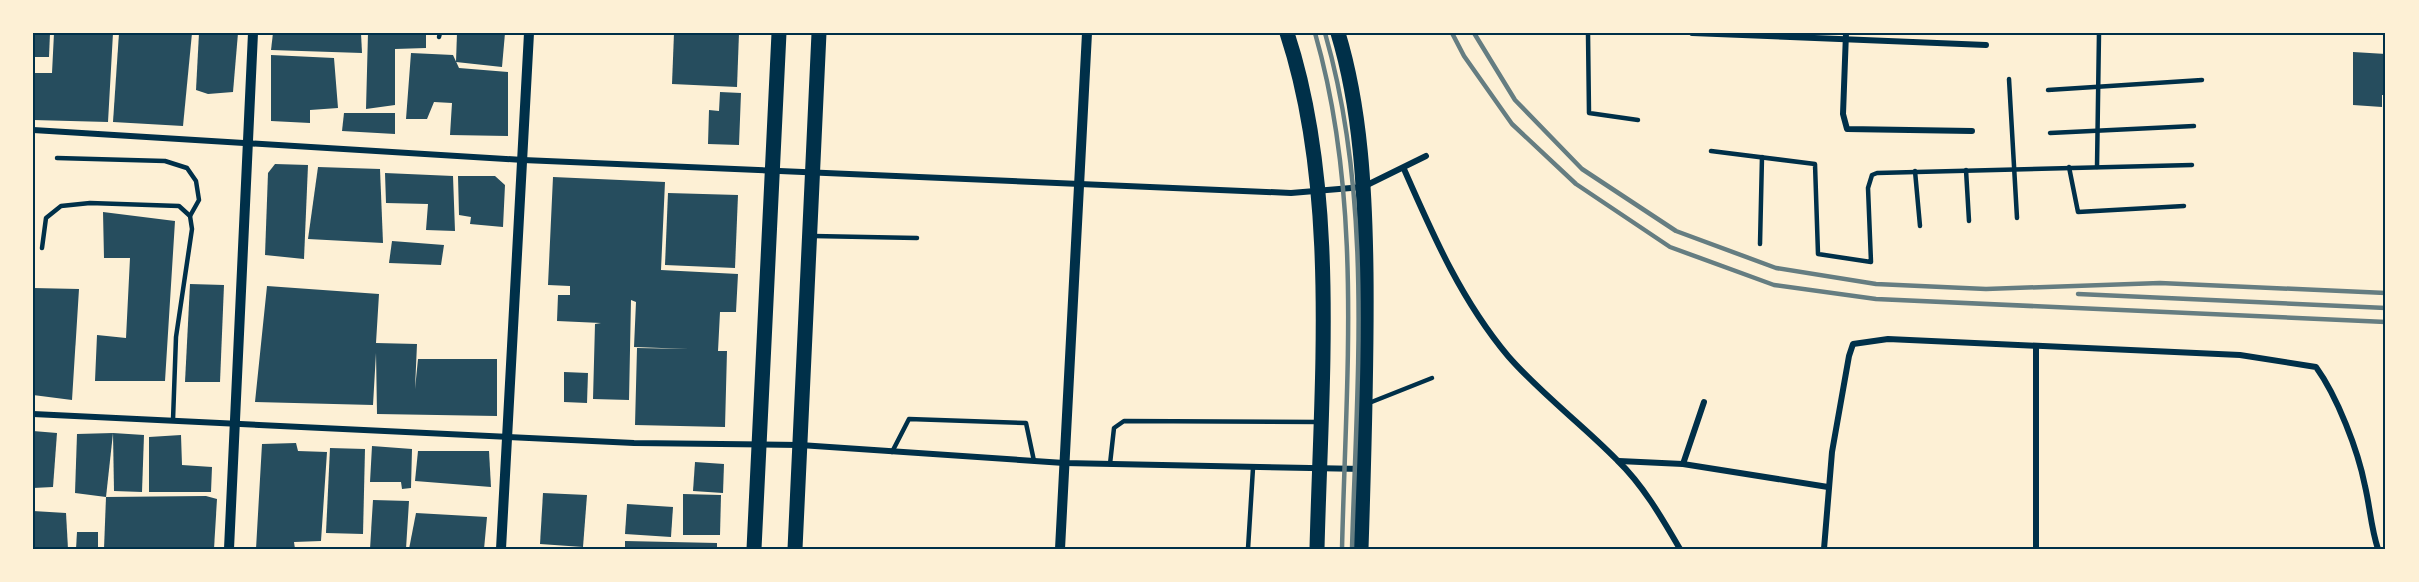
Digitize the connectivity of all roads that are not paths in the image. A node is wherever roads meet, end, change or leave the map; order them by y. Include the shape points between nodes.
1 (253, 33) edge
2 (529, 33) edge
3 (779, 33) edge
4 (819, 33) edge
5 (1087, 33) edge
6 (1287, 33) edge
7 (1588, 33) edge
8 (1692, 33) edge
9 (2098, 33) edge
10 (1340, 36) edge
11 (1846, 36) edge
12 (1986, 45) dead end
13 (2009, 79) dead end
14 (2202, 80) dead end
15 (2099, 86) junction
16 (2048, 90) dead end
17 (1638, 120) dead end
18 (2194, 126) dead end
19 (33, 130) edge
20 (2098, 130) junction
21 (1972, 131) dead end
22 (2050, 133) dead end
23 (249, 143) junction
24 (1711, 151) dead end
25 (1426, 156) dead end
26 (1762, 157) junction
27 (57, 158) dead end
28 (523, 160) junction
29 (2192, 165) dead end
30 (2069, 167) junction
31 (2097, 167) junction
32 (2016, 168) junction
33 (1404, 169) junction
34 (773, 170) junction
35 (1966, 170) junction
36 (1915, 171) junction
37 (813, 174) junction
38 (1079, 185) junction
39 (1363, 187) junction
40 (1317, 193) junction
41 (2184, 206) dead end
42 (190, 216) junction
43 (2017, 218) dead end
44 (1969, 221) dead end
45 (1920, 226) dead end
46 (810, 236) junction
47 (917, 238) dead end
48 (1760, 244) dead end
49 (42, 248) dead end
50 (2036, 346) junction
51 (1432, 378) dead end
52 (1704, 402) dead end
53 (1366, 404) junction
54 (33, 414) edge
55 (173, 420) junction
56 (235, 422) junction
57 (1320, 422) junction
58 (507, 436) junction
59 (759, 444) junction
60 (800, 445) junction
61 (892, 452) junction
62 (1034, 461) junction
63 (1619, 461) junction
64 (1064, 463) junction
65 (1110, 464) junction
66 (1683, 464) junction
67 (1253, 468) junction
68 (1319, 468) junction
69 (1363, 469) junction
70 (1828, 487) junction
71 (229, 549) edge
72 (501, 549) edge
73 (754, 549) edge
74 (795, 549) edge
75 (1060, 549) edge
76 (1248, 549) edge
77 (1317, 549) edge
78 (1361, 549) edge
79 (1680, 549) edge
80 (1824, 549) edge
81 (2036, 549) edge
82 (2378, 549) edge

1 - 23 street
2 - 28 street
3 - 34 main road
4 - 37 main road
5 - 38 street
6 - 40 main road via 1307,117
7 - 17 lane via 1588,112
8 - 11 street
9 - 15 lane
10 - 39 main road
11 - 12 street
11 - 21 street via 1843,114 1847,129
13 - 32 lane
14 - 15 lane
15 - 16 lane
15 - 20 lane
18 - 20 lane
19 - 23 street
20 - 22 lane
20 - 31 lane
23 - 28 street
23 - 56 street
24 - 26 lane
25 - 33 street
26 - 36 lane via 1815,164 1818,254 1871,262 1869,180 1877,173
26 - 48 lane
27 - 42 lane via 165,161 187,168 196,181 199,200
28 - 34 street
28 - 58 street
29 - 31 lane
30 - 31 lane
30 - 32 lane
30 - 41 lane via 2078,212
32 - 35 lane
32 - 43 lane
33 - 39 street
33 - 63 street via 1432,233 1480,321 1510,358
34 - 37 street
34 - 59 main road
35 - 36 lane
35 - 44 lane
36 - 45 lane
37 - 38 street
37 - 46 main road
38 - 40 street
38 - 64 street
39 - 40 street
39 - 53 main road
40 - 57 main road
42 - 49 lane via 179,206 61,206 46,218
42 - 55 lane via 190,250 176,337
46 - 47 lane
46 - 60 main road
50 - 70 street via 1888,339 1853,344 1845,372
50 - 81 street
50 - 82 street via 2240,355 2316,367 2355,453
51 - 53 lane
52 - 66 street
53 - 69 main road
54 - 55 street
55 - 56 street
56 - 58 street
56 - 71 street
57 - 65 lane via 1124,421 1114,428
57 - 68 main road
58 - 59 street
58 - 72 street
59 - 60 street
59 - 73 main road
60 - 61 street
60 - 74 main road
61 - 62 street
61 - 62 lane via 909,419 1026,423
62 - 64 street
63 - 66 street
63 - 79 street via 1663,519
64 - 65 street
64 - 75 street
65 - 67 street
66 - 70 street
67 - 68 street
67 - 76 lane
68 - 69 street
68 - 77 main road
69 - 78 main road
70 - 80 street

